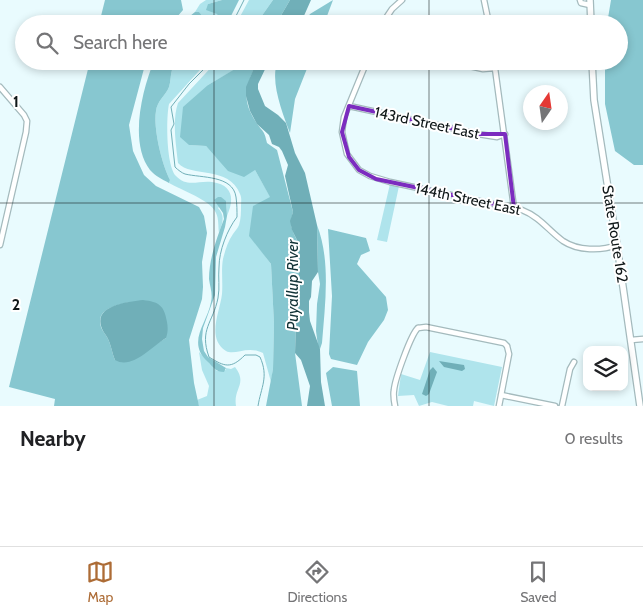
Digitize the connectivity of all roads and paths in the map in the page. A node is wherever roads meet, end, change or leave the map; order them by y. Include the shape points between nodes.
1 (402, 0) edge
2 (484, 0) edge
3 (580, 0) edge
4 (590, 2) edge
5 (388, 15) edge
6 (487, 15) edge
7 (591, 15) edge
8 (363, 70) edge
9 (495, 70) edge
10 (592, 70) edge
11 (0, 87) edge
12 (349, 106) junction
13 (505, 134) junction
14 (514, 208) junction
15 (0, 245) edge
16 (617, 245) junction
17 (643, 339) edge
18 (631, 340) junction
19 (574, 362) dead end
20 (501, 395) junction
21 (395, 406) edge
22 (499, 406) edge
23 (555, 406) edge
24 (562, 406) edge
25 (640, 406) edge

1 - 5 street
2 - 6 street
3 - 4 street via 584,5
4 - 7 main road
8 - 12 street
9 - 13 street
10 - 16 main road, State Route 162 via 594,100
11 - 15 street via 26,121
12 - 13 street, 143rd Street East via 478,134
12 - 14 street, 144th Street East via 342,132 347,154 359,170 376,179
13 - 14 street
14 - 16 street, 144th Street East via 536,216 574,246 599,248
16 - 18 main road, State Route 162
17 - 18 street
18 - 25 main road, State Route 162
19 - 24 street
20 - 21 street via 510,344 417,326 399,371 394,390
20 - 22 street
20 - 23 street

